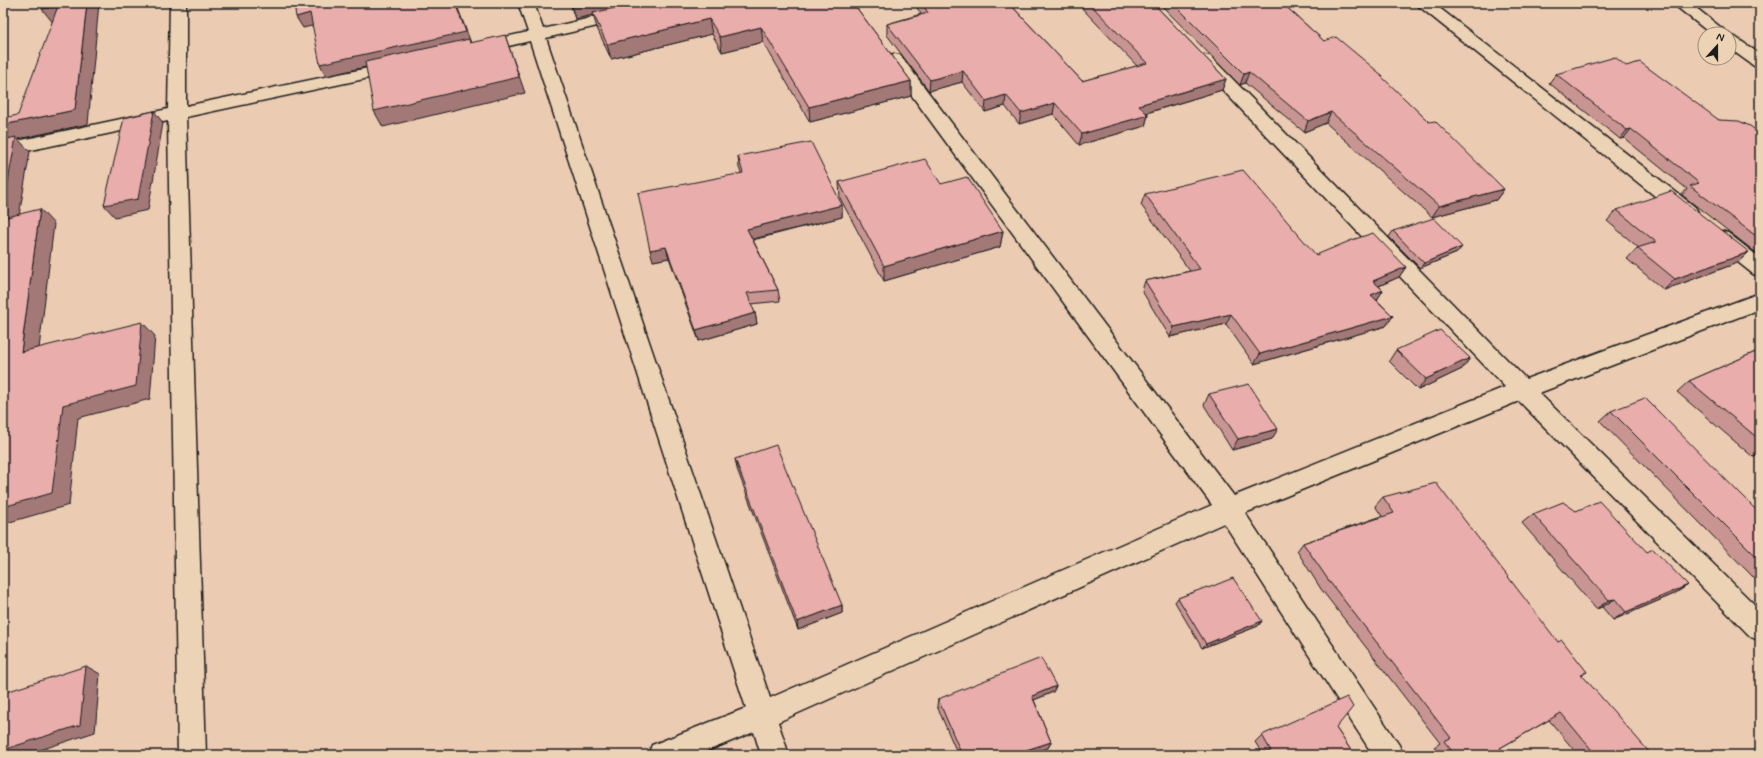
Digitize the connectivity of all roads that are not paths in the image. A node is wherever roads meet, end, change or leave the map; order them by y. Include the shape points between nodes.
1 (178, 3) edge
2 (526, 3) edge
3 (677, 3) edge
4 (1423, 3) edge
5 (1680, 3) edge
6 (1710, 26) edge
7 (537, 35) junction
8 (881, 41) edge
9 (1737, 46) edge
10 (1193, 48) edge
11 (467, 51) edge
12 (1760, 62) edge
13 (413, 63) edge
14 (177, 112) junction
15 (3, 150) edge
16 (1760, 269) edge
17 (1760, 301) edge
18 (1522, 390) junction
19 (1228, 509) junction
20 (1760, 628) edge
21 (762, 715) junction
22 (192, 755) edge
23 (662, 755) edge
24 (775, 755) edge
25 (1389, 755) edge

1 - 14 street
2 - 7 street
3 - 7 street
4 - 16 street
5 - 6 street
7 - 11 street
7 - 21 street
8 - 19 street
9 - 12 street
10 - 18 street
13 - 14 street
14 - 15 street
14 - 22 street
17 - 18 street
18 - 19 street
18 - 20 street
19 - 21 street
19 - 25 street
21 - 23 street
21 - 24 street

